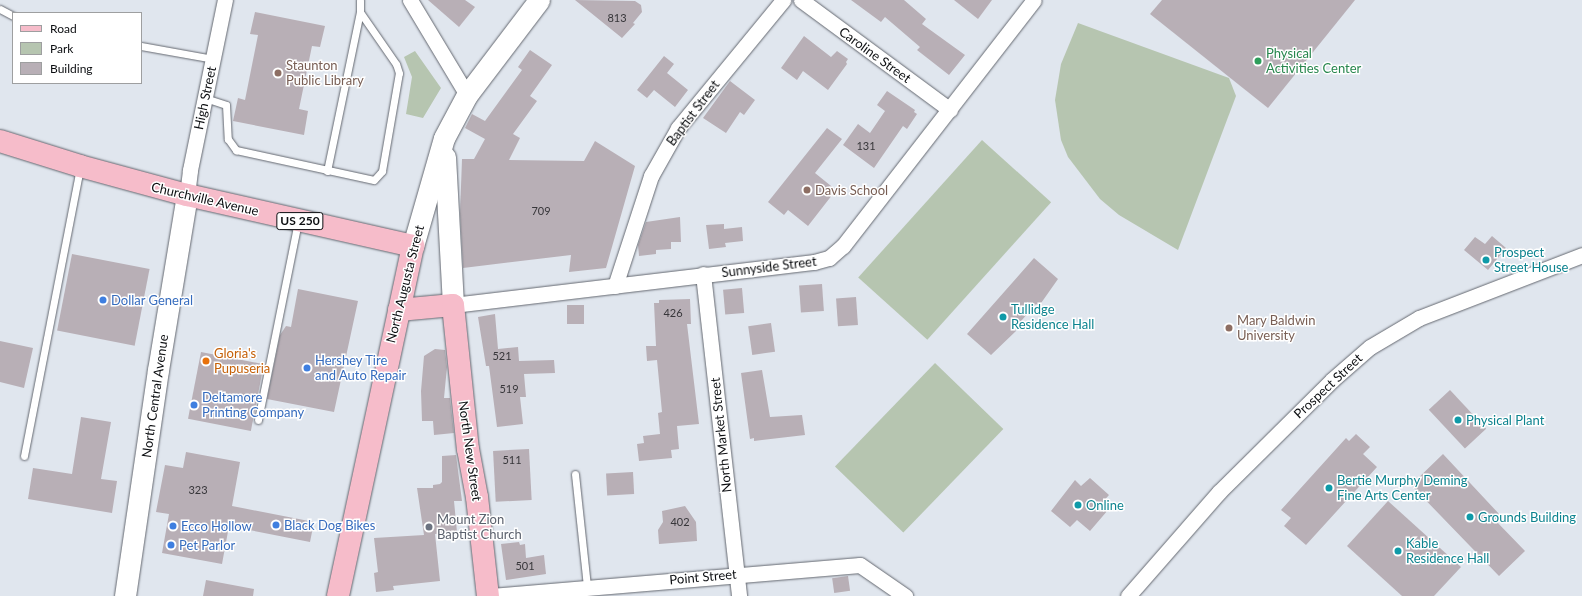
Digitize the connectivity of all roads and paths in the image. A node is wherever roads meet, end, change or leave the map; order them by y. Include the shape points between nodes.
1 (225, 0) edge
2 (360, 0) edge
3 (410, 0) edge
4 (539, 0) edge
5 (783, 0) edge
6 (801, 0) edge
7 (1034, 0) edge
8 (0, 9) edge
9 (360, 12) junction
10 (12, 15) edge
11 (142, 46) edge
12 (213, 59) junction
13 (467, 95) junction
14 (205, 98) junction
15 (950, 110) junction
16 (444, 138) junction
17 (0, 141) edge
18 (80, 166) junction
19 (327, 171) junction
20 (187, 195) junction
21 (299, 220) junction
22 (413, 246) junction
23 (1582, 255) edge
24 (703, 274) junction
25 (615, 286) junction
26 (453, 306) junction
27 (399, 310) junction
28 (258, 420) dead end
29 (24, 456) dead end
30 (575, 474) dead end
31 (736, 574) junction
32 (587, 586) junction
33 (125, 596) edge
34 (338, 596) edge
35 (488, 596) edge
36 (491, 596) edge
37 (739, 596) edge
38 (906, 596) edge
39 (1128, 596) edge

1 - 12 street, High Street
2 - 9 lane
3 - 13 street
4 - 13 main road, North Augusta Street
5 - 25 street, Baptist Street via 678,128 651,176
6 - 15 street, Caroline Street
7 - 15 street, Sunnyside Street
8 - 10 lane
9 - 19 lane
9 - 19 lane via 396,64 399,73 382,171 374,180 367,180
11 - 12 lane
12 - 14 street, High Street
13 - 16 main road, North Augusta Street
14 - 19 lane via 226,105 228,139 236,150
14 - 20 street, High Street
15 - 24 street, Sunnyside Street via 834,254 814,262
16 - 22 main road, North Augusta Street
16 - 26 main road, North New Street
17 - 18 main road, Churchville Avenue / US 250
18 - 20 main road, Churchville Avenue / US 250
18 - 29 lane
20 - 21 main road, Churchville Avenue / US 250
20 - 33 main road, North Central Avenue
21 - 22 main road, Churchville Avenue / US 250
21 - 28 lane
22 - 27 main road, North Augusta Street
23 - 39 street, Prospect Street via 1419,318 1370,347 1332,380 1219,492
24 - 25 street, Sunnyside Street
24 - 31 street, North Market Street
25 - 26 street, Sunnyside Street
26 - 27 main road
26 - 35 main road, North New Street via 468,449 477,497
27 - 34 main road, North Augusta Street
30 - 32 lane
31 - 32 street, Point Street
31 - 37 street, North Market Street
31 - 38 street, Point Street via 860,565
32 - 36 street, Point Street

